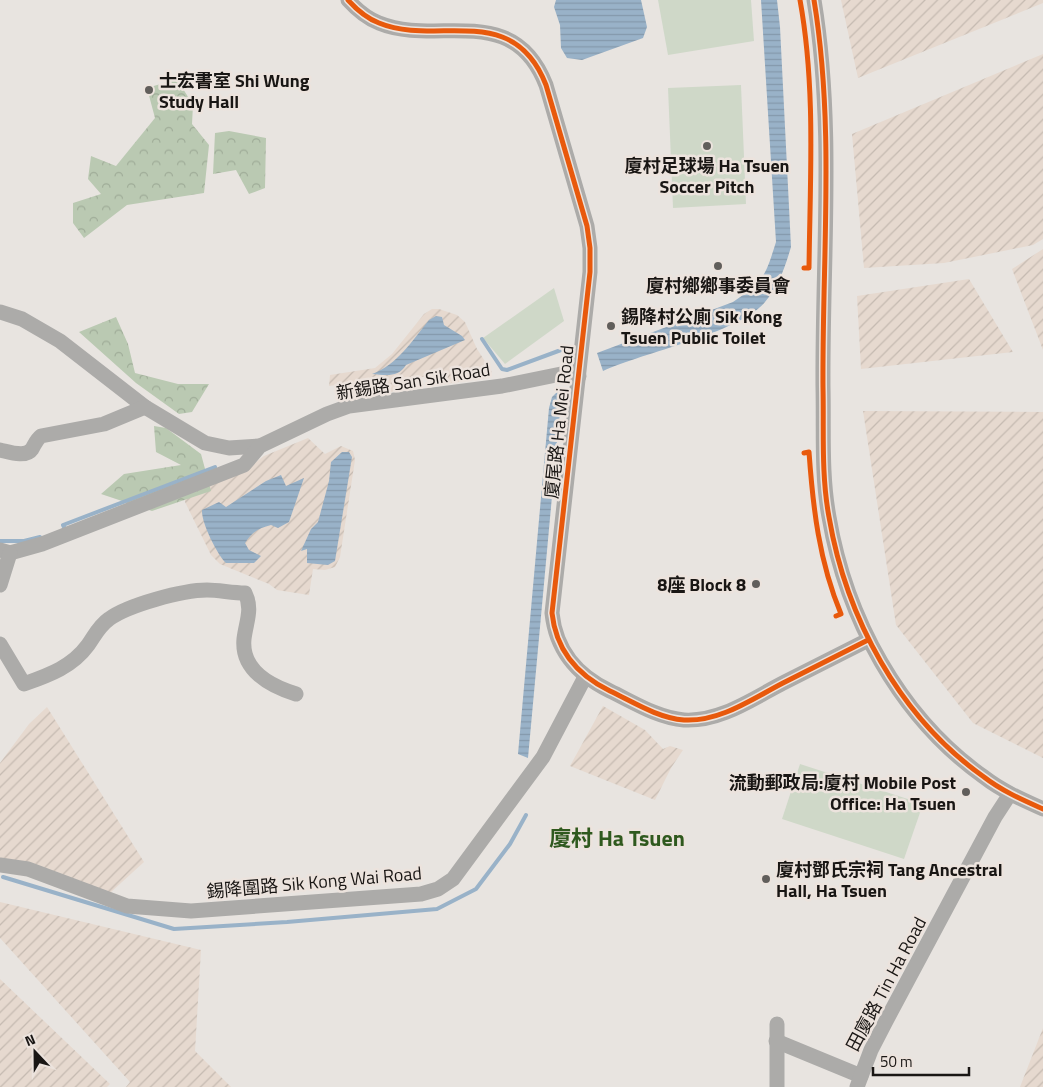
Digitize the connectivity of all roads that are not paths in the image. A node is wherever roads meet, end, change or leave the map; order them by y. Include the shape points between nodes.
1 (348, 0) edge
2 (814, 0) edge
3 (0, 312) edge
4 (578, 376) junction
5 (145, 407) junction
6 (260, 446) junction
7 (0, 450) edge
8 (5, 552) edge
9 (0, 585) edge
10 (868, 640) junction
11 (0, 644) edge
12 (586, 677) junction
13 (296, 694) dead end
14 (1010, 794) junction
15 (1043, 809) edge
16 (0, 865) edge
17 (777, 1024) dead end
18 (776, 1041) junction
19 (859, 1081) edge
20 (777, 1087) edge

1 - 4 street, 廈尾路 Ha Mei Road via 369,18 390,27 475,29 497,35 522,49 539,69 589,237 590,265
2 - 10 street via 824,100 822,447 826,495 845,585
3 - 5 street via 22,319 60,341
4 - 6 street, 新錫路 San Sik Road via 561,374 502,386 349,406
4 - 12 street, 廈尾路 Ha Mei Road via 552,613 562,649
5 - 6 street via 205,443 229,448
5 - 7 street via 104,424 41,436 26,454
6 - 8 street via 244,465 77,532
8 - 9 street
10 - 12 street, 廈尾路 Ha Mei Road via 729,711 703,719 684,720 658,714
10 - 14 street via 926,724 962,760
11 - 13 street via 24,684 60,670 76,658 96,630 110,618 147,602 208,590 245,593 250,602 244,655 268,683
12 - 16 street, 錫降圍路 Sik Kong Wai Road via 543,757 453,879 438,889 421,894 191,911 127,906 28,869
14 - 15 street
14 - 19 street, 田廈路 Tin Ha Road via 886,1021
17 - 18 street
18 - 19 street
18 - 20 street

